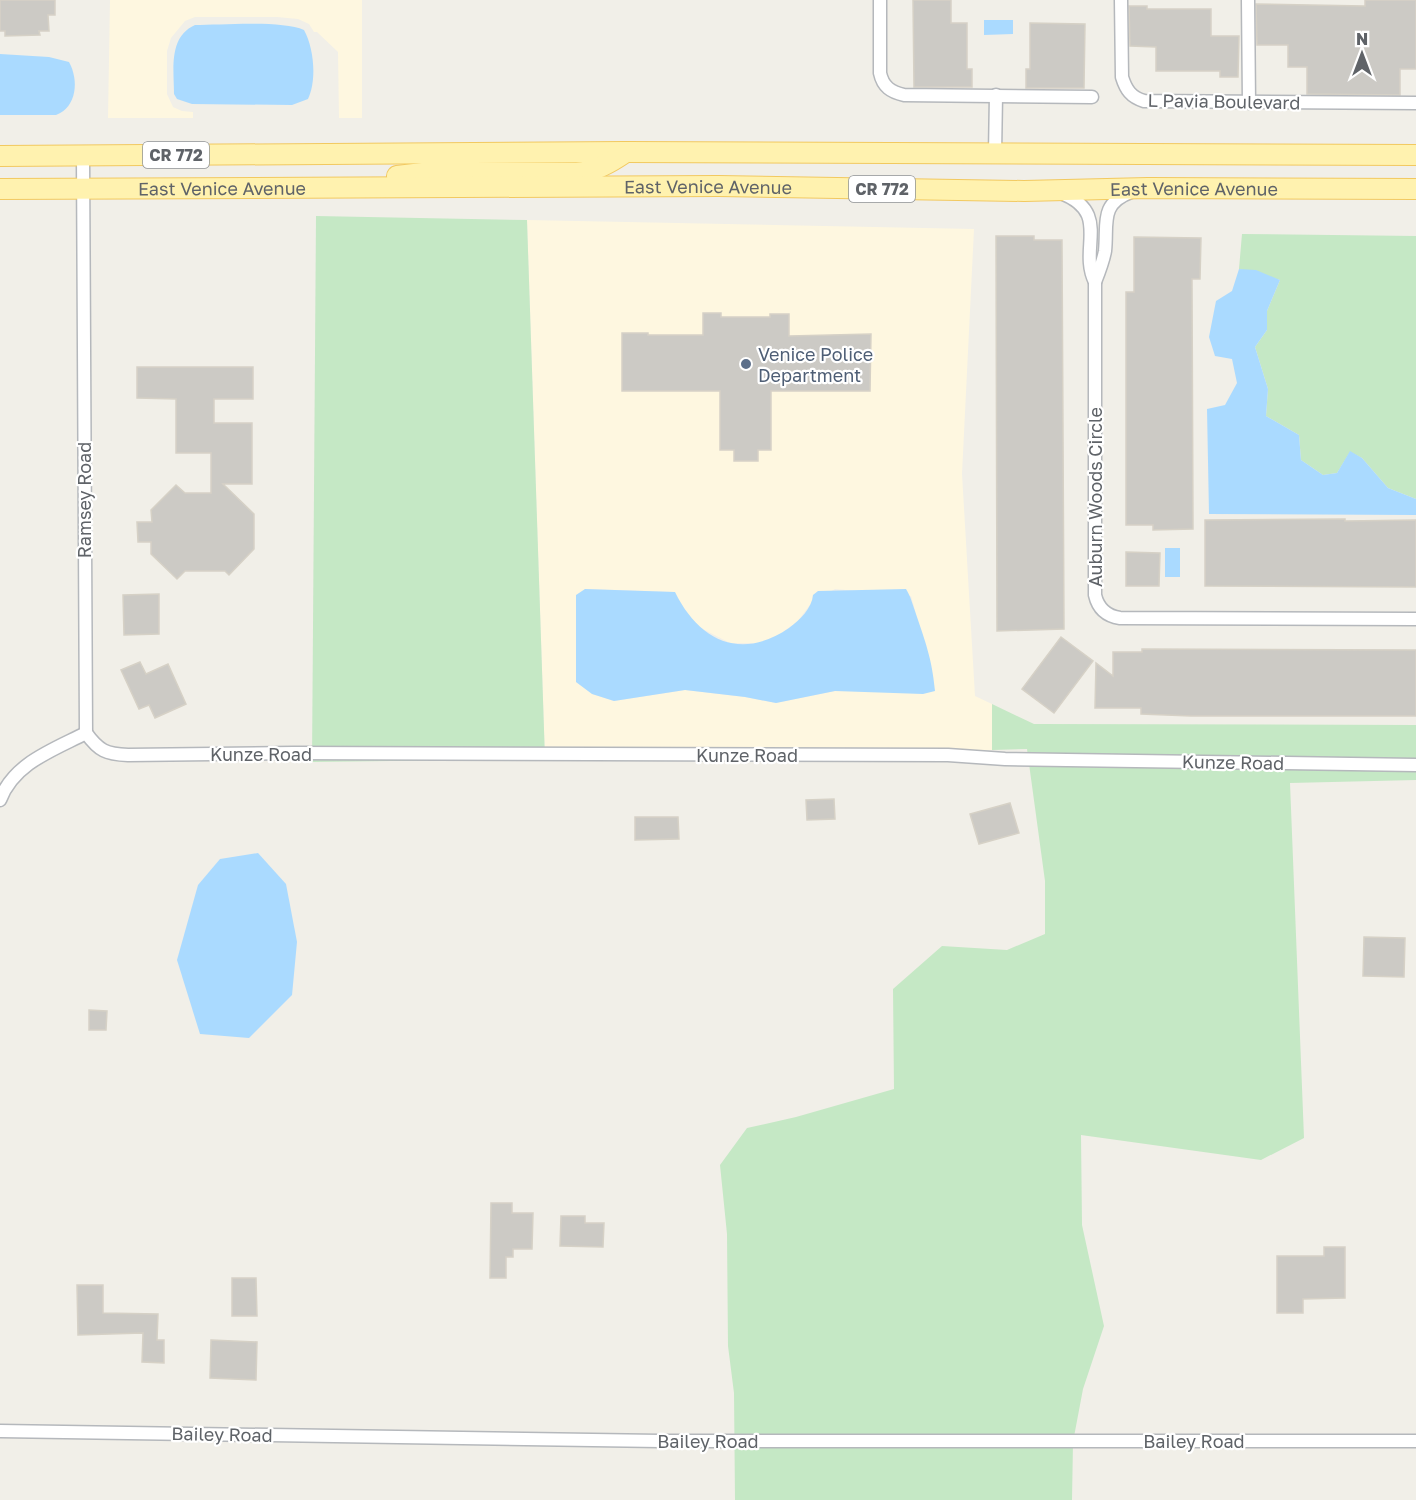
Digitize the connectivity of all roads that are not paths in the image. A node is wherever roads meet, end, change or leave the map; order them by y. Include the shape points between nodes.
1 (880, 0) edge
2 (1121, 0) edge
3 (1248, 0) edge
4 (996, 95) junction
5 (1092, 97) dead end
6 (1249, 103) junction
7 (1416, 104) edge
8 (626, 152) junction
9 (995, 154) junction
10 (1416, 155) edge
11 (0, 156) edge
12 (83, 156) junction
13 (347, 187) junction
14 (1148, 188) junction
15 (0, 189) edge
16 (82, 189) junction
17 (1416, 189) edge
18 (1024, 190) junction
19 (1095, 282) junction
20 (1416, 619) edge
21 (86, 733) junction
22 (1416, 765) edge
23 (0, 800) edge
24 (0, 1431) edge
25 (1416, 1441) edge

1 - 4 street via 880,73 886,87 904,95
2 - 6 street, L Pavia Boulevard via 1121,68 1124,84 1132,95 1150,102
3 - 6 street
4 - 5 street
4 - 9 street
6 - 7 street, L Pavia Boulevard
8 - 9 main road, East Venice Avenue / CR 772
8 - 12 main road, East Venice Avenue / CR 772
8 - 13 main road via 592,171 413,174
9 - 10 main road, East Venice Avenue / CR 772
11 - 12 main road, East Venice Avenue / CR 772
12 - 16 street, Ramsey Road
13 - 16 main road, East Venice Avenue / CR 772
13 - 18 main road, East Venice Avenue / CR 772
14 - 17 main road, East Venice Avenue / CR 772
14 - 18 main road, East Venice Avenue / CR 772
14 - 19 street, Auburn Woods Circle via 1125,195 1108,209 1103,259
15 - 16 main road, East Venice Avenue / CR 772
16 - 21 street, Ramsey Road
18 - 19 street, Auburn Woods Circle via 1062,193 1085,209 1091,226 1091,272
19 - 20 street, Auburn Woods Circle via 1095,595 1102,610 1120,618
21 - 22 street, Kunze Road via 96,747 128,755 948,755
21 - 23 street via 20,770
24 - 25 street, Bailey Road via 660,1441

